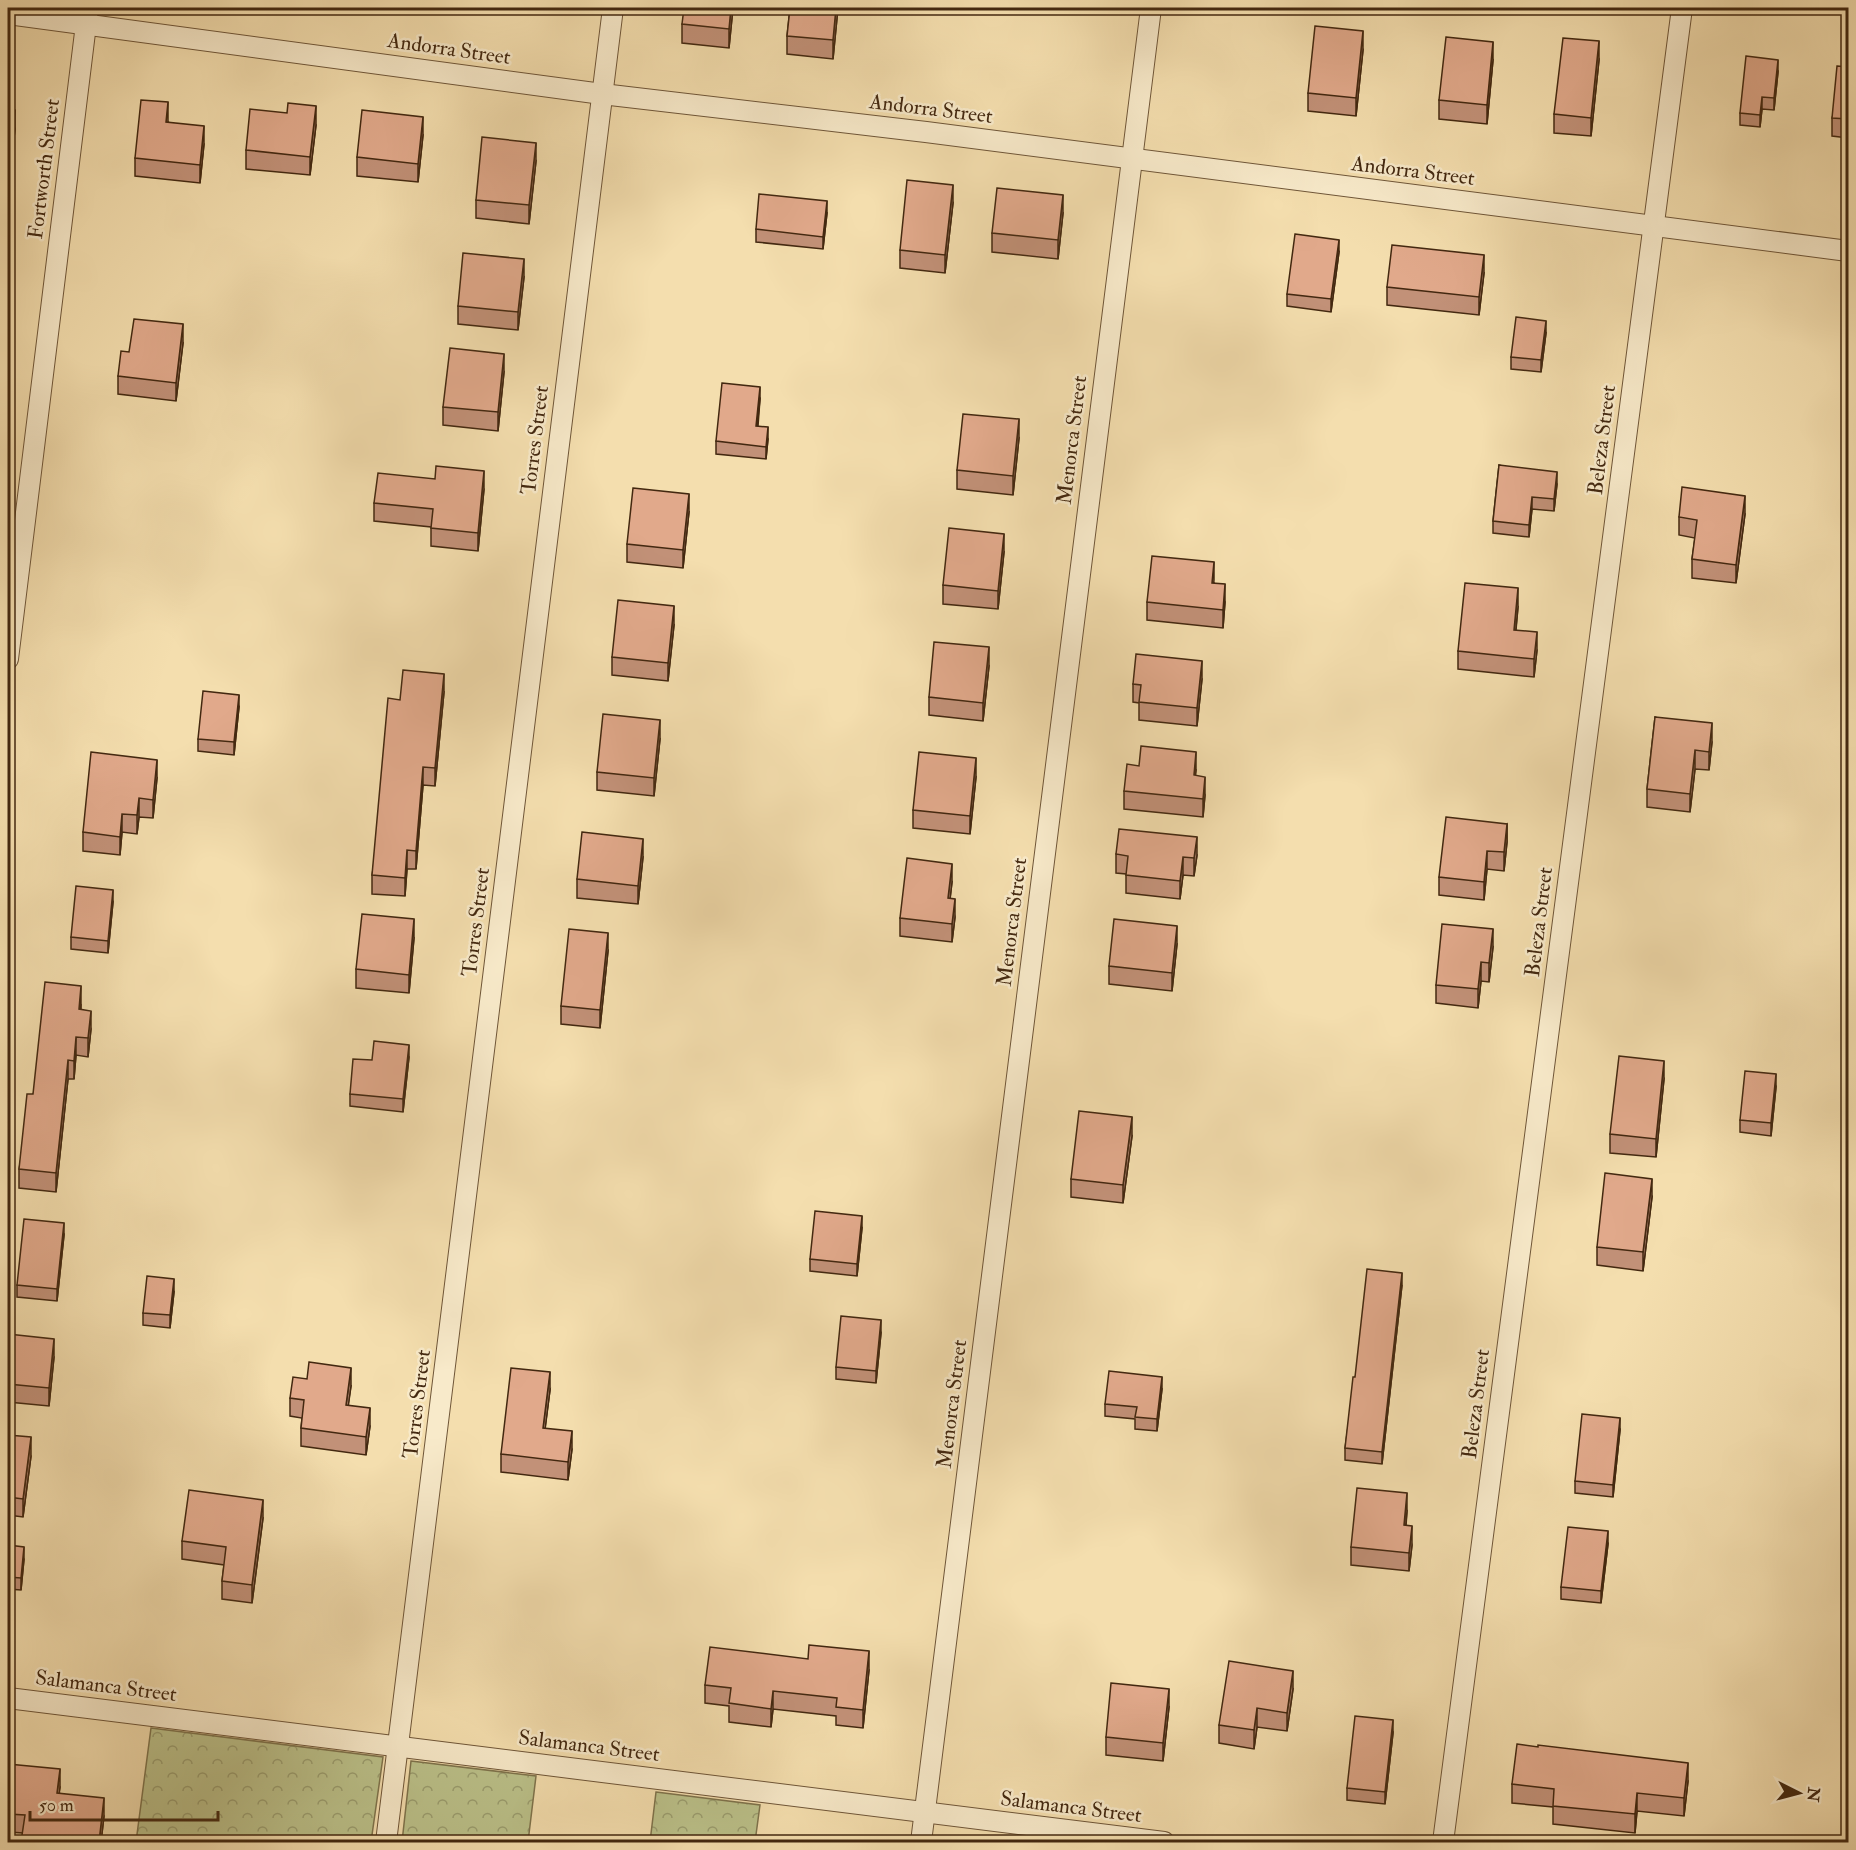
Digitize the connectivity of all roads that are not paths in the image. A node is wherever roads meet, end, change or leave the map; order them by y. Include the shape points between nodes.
1 (613, 8) edge
2 (1151, 8) edge
3 (1682, 8) edge
4 (8, 14) edge
5 (87, 16) edge
6 (602, 94) junction
7 (1131, 159) junction
8 (1654, 227) junction
9 (1848, 251) edge
10 (8, 659) edge
11 (8, 1698) edge
12 (399, 1746) junction
13 (925, 1813) junction
14 (386, 1842) edge
15 (921, 1842) edge
16 (1164, 1842) edge
17 (1443, 1842) edge

1 - 6 street, Torres Street
2 - 7 street, Menorca Street
3 - 8 street, Beleza Street
4 - 5 street, Andorra Street
5 - 6 street, Andorra Street
5 - 10 street, Fortworth Street
6 - 7 street, Andorra Street
6 - 12 street, Torres Street
7 - 8 street, Andorra Street
7 - 13 street, Menorca Street
8 - 9 street, Andorra Street
8 - 17 street, Beleza Street
11 - 12 street, Salamanca Street
12 - 13 street, Salamanca Street
12 - 14 street, Torres Street
13 - 15 street, Menorca Street
13 - 16 street, Salamanca Street

